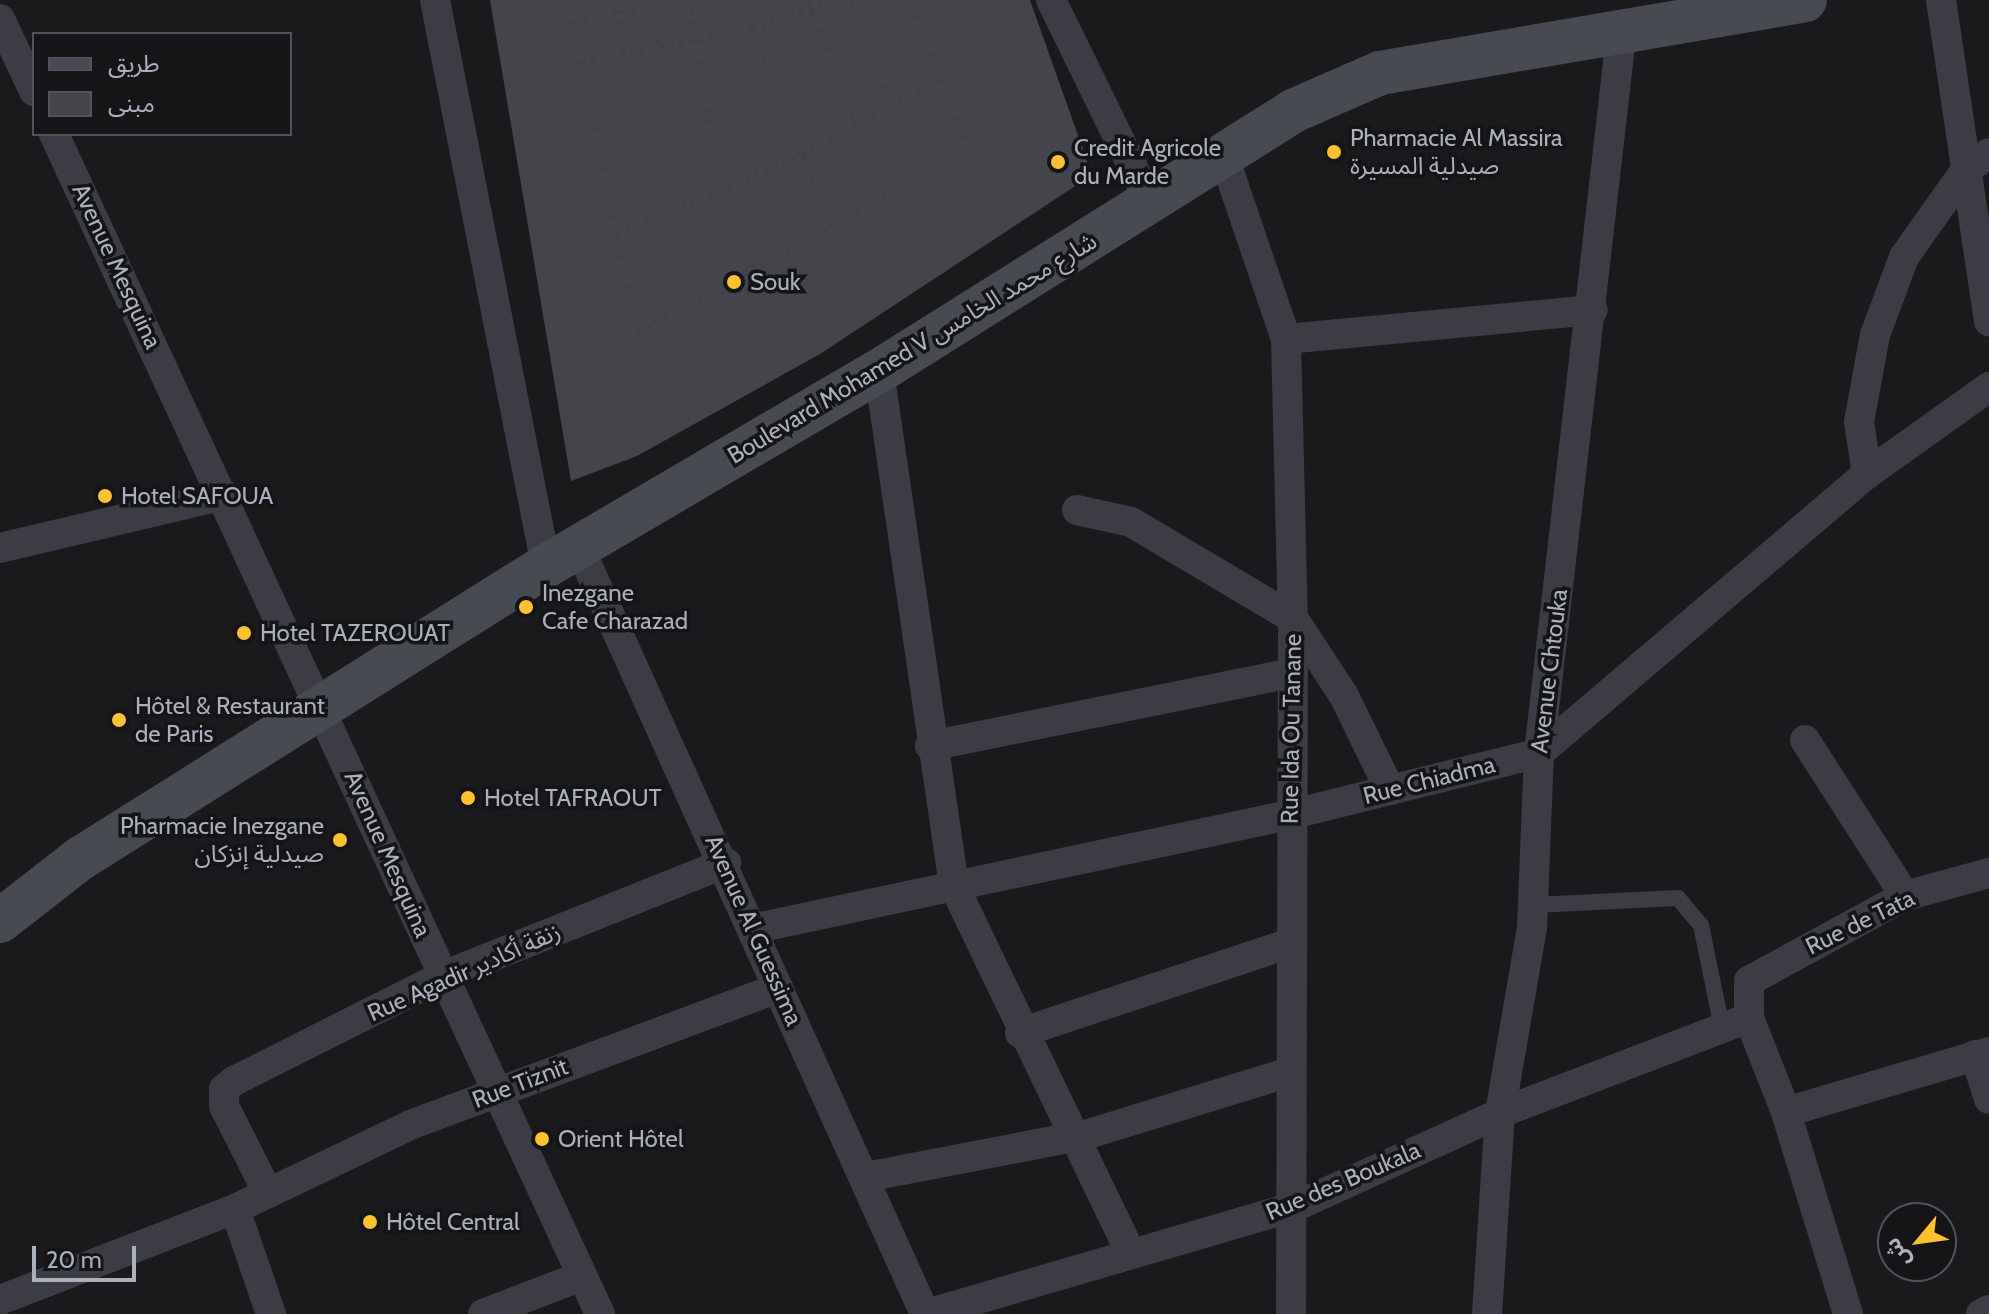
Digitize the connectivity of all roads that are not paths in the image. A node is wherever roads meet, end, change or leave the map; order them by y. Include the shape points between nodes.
1 (435, 0) edge
2 (1051, 0) edge
3 (1805, 0) edge
4 (1941, 0) edge
5 (0, 19) edge
6 (1622, 28) junction
7 (32, 87) edge
8 (55, 136) edge
9 (1989, 153) edge
10 (1223, 154) junction
11 (1965, 171) junction
12 (1151, 204) junction
13 (1593, 310) junction
14 (1989, 321) edge
15 (1286, 339) junction
16 (879, 371) junction
17 (1989, 387) edge
18 (1867, 474) junction
19 (225, 495) junction
20 (1077, 510) dead end
21 (0, 548) edge
22 (562, 556) junction
23 (1293, 618) junction
24 (1293, 673) junction
25 (322, 708) junction
26 (1805, 740) dead end
27 (930, 746) junction
28 (1539, 753) junction
29 (1390, 790) junction
30 (1289, 815) junction
31 (81, 858) junction
32 (726, 863) junction
33 (1989, 873) edge
34 (954, 886) junction
35 (0, 887) edge
36 (1905, 896) junction
37 (1533, 905) junction
38 (0, 921) edge
39 (752, 929) junction
40 (1290, 943) junction
41 (443, 976) junction
42 (778, 988) junction
43 (1735, 1023) junction
44 (1020, 1033) junction
45 (1982, 1053) edge
46 (1287, 1073) junction
47 (498, 1091) junction
48 (1989, 1099) edge
49 (1786, 1112) junction
50 (1500, 1113) junction
51 (1077, 1136) junction
52 (866, 1177) junction
53 (267, 1191) junction
54 (1294, 1207) junction
55 (235, 1209) junction
56 (1130, 1252) junction
57 (582, 1276) junction
58 (0, 1300) edge
59 (1989, 1310) edge
60 (271, 1314) edge
61 (483, 1314) edge
62 (600, 1314) edge
63 (926, 1314) edge
64 (1291, 1314) edge
65 (1487, 1314) edge
66 (1848, 1314) edge
67 (1981, 1314) edge

1 - 22 street, Avenue Al Guessima
2 - 12 street
3 - 6 street, Boulevard Mohamed V شارع محمد الخامس
4 - 11 street
5 - 7 street
6 - 10 street, Boulevard Mohamed V شارع محمد الخامس via 1380,73 1293,111
6 - 13 street, Avenue Chtouka
8 - 19 street, Avenue Mesquina
9 - 11 street
10 - 12 street, Boulevard Mohamed V شارع محمد الخامس
10 - 15 street, Rue Ida Ou Tanane
11 - 14 street
11 - 18 street via 1904,257 1875,335 1859,422
12 - 16 street, Boulevard Mohamed V شارع محمد الخامس
13 - 15 street
13 - 28 street, Avenue Chtouka
15 - 23 street, Rue Ida Ou Tanane
16 - 22 street, Boulevard Mohamed V شارع محمد الخامس
16 - 27 street
17 - 18 street, Rue Chiadma
18 - 28 street, Rue Chiadma
19 - 21 street
19 - 25 street, Avenue Mesquina
20 - 23 street via 1131,522
22 - 25 street, Boulevard Mohamed V شارع محمد الخامس
22 - 32 street, Avenue Al Guessima
23 - 24 street, Rue Ida Ou Tanane
23 - 29 street via 1344,696
24 - 27 street
24 - 30 street, Rue Ida Ou Tanane
25 - 31 street, Boulevard Mohamed V شارع محمد الخامس
25 - 41 street, Avenue Mesquina
26 - 36 street
27 - 34 street
28 - 29 street, Rue Chiadma
28 - 37 street, Avenue Chtouka
29 - 30 street, Rue Chiadma
30 - 34 street, Rue Chiadma
30 - 40 street, Rue Ida Ou Tanane
31 - 35 street, Boulevard Mohamed V شارع محمد الخامس
31 - 38 street, Boulevard Mohamed V شارع محمد الخامس
32 - 39 street, Avenue Al Guessima
32 - 41 street, Rue Agadir زنقة أكادير
33 - 36 street, Rue de Tata
34 - 39 street, Rue Chiadma
34 - 44 street
36 - 43 street, Rue de Tata via 1749,981
37 - 43 lane via 1678,898 1701,925
37 - 50 street, Avenue Chtouka
39 - 42 street, Avenue Al Guessima
40 - 44 street
40 - 46 street, Rue Ida Ou Tanane
41 - 47 street, Avenue Mesquina
41 - 53 street, Rue Agadir زنقة أكادير via 224,1089 224,1106
42 - 47 street, Rue Tiznit
42 - 52 street, Avenue Al Guessima
43 - 49 street
43 - 50 street, Rue des Boukala
44 - 51 street
45 - 48 street
45 - 49 street
46 - 51 street
46 - 54 street, Rue Ida Ou Tanane
47 - 53 street, Rue Tiznit
47 - 57 street, Avenue Mesquina
49 - 66 street
50 - 54 street, Rue des Boukala
50 - 65 street, Avenue Chtouka
51 - 52 street
51 - 56 street
52 - 63 street, Avenue Al Guessima
53 - 55 street, Rue Tiznit
54 - 56 street, Rue des Boukala
54 - 64 street, Rue Ida Ou Tanane
55 - 58 street, Rue Tiznit
55 - 60 street
56 - 63 street, Rue des Boukala
57 - 61 street
57 - 62 street, Avenue Mesquina
59 - 67 street

